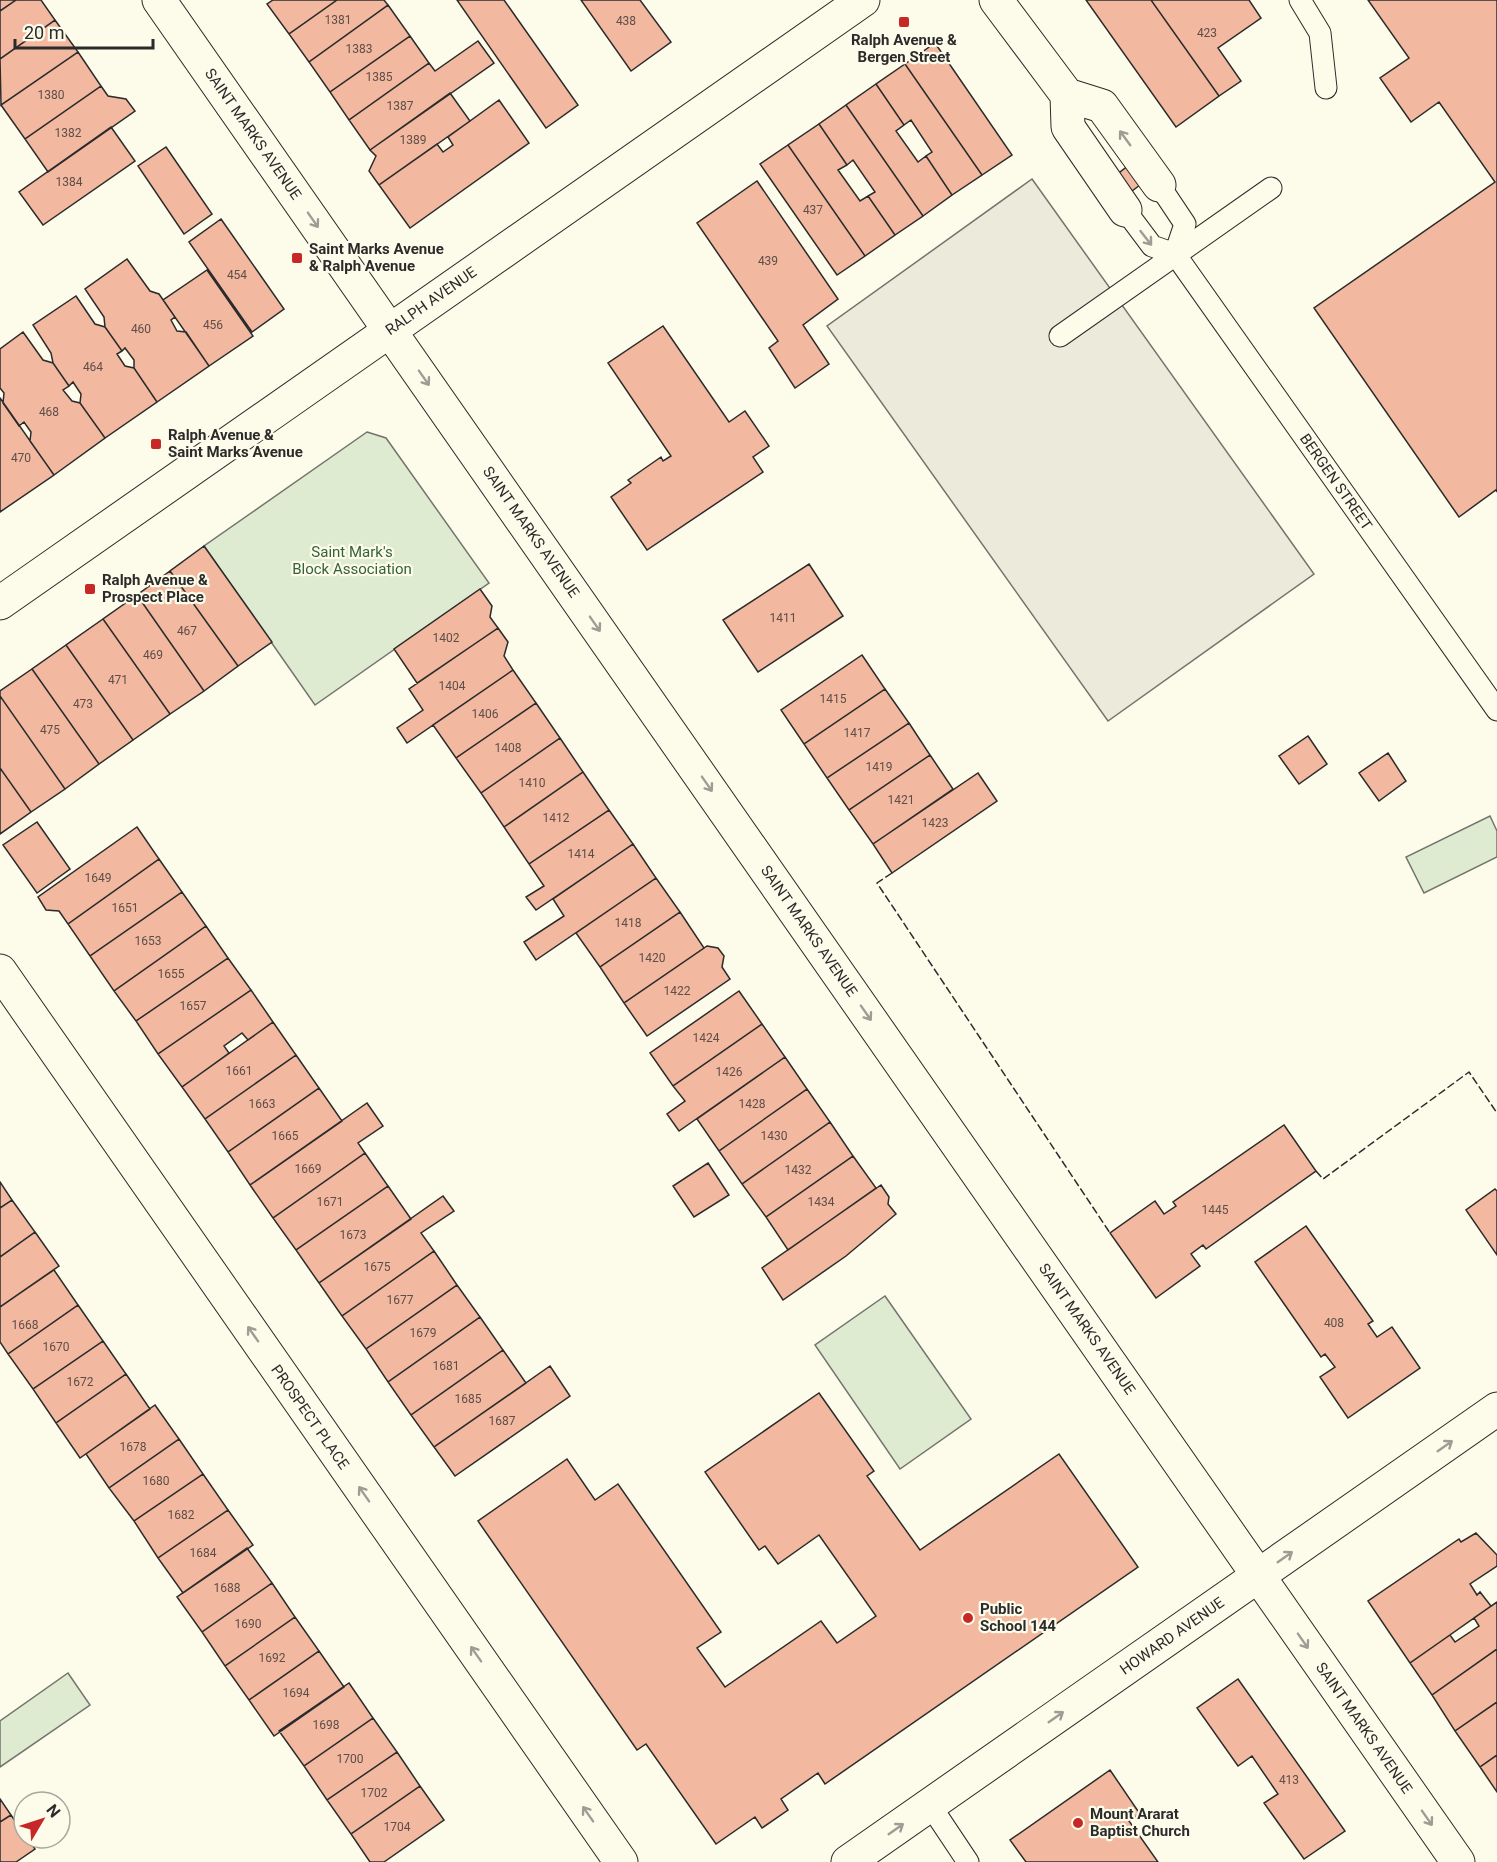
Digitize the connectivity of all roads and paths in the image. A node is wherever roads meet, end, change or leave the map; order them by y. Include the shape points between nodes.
1 (159, 0) edge
2 (863, 0) edge
3 (996, 0) edge
4 (1300, 0) edge
5 (1326, 88) dead end
6 (1067, 95) junction
7 (1159, 185) joint
8 (1271, 188) dead end
9 (1125, 210) joint
10 (1175, 254) junction
11 (390, 330) junction
12 (1060, 336) dead end
13 (0, 603) edge
14 (1497, 710) edge
15 (0, 971) edge
16 (1497, 1409) edge
17 (1258, 1575) junction
18 (930, 1805) junction
19 (621, 1862) edge
20 (848, 1862) edge
21 (968, 1862) edge
22 (1458, 1862) edge

1 -> 11 street, SAINT MARKS AVENUE
2 - 11 street, RALPH AVENUE
3 - 6 street
4 - 5 lane via 1320,33
7 -> 6 street via 1102,106
6 - 9 street, BERGEN STREET via 1068,127
7 - 10 lane via 1185,224
8 - 10 lane
9 -> 10 lane, BERGEN STREET via 1152,246
10 - 12 lane
10 - 14 lane, BERGEN STREET
11 - 13 street, RALPH AVENUE
11 -> 17 street, SAINT MARKS AVENUE
19 -> 15 street, PROSPECT PLACE
17 -> 16 street, HOWARD AVENUE
18 -> 17 street, HOWARD AVENUE
17 -> 22 street, SAINT MARKS AVENUE
20 -> 18 street, HOWARD AVENUE
18 - 21 lane

